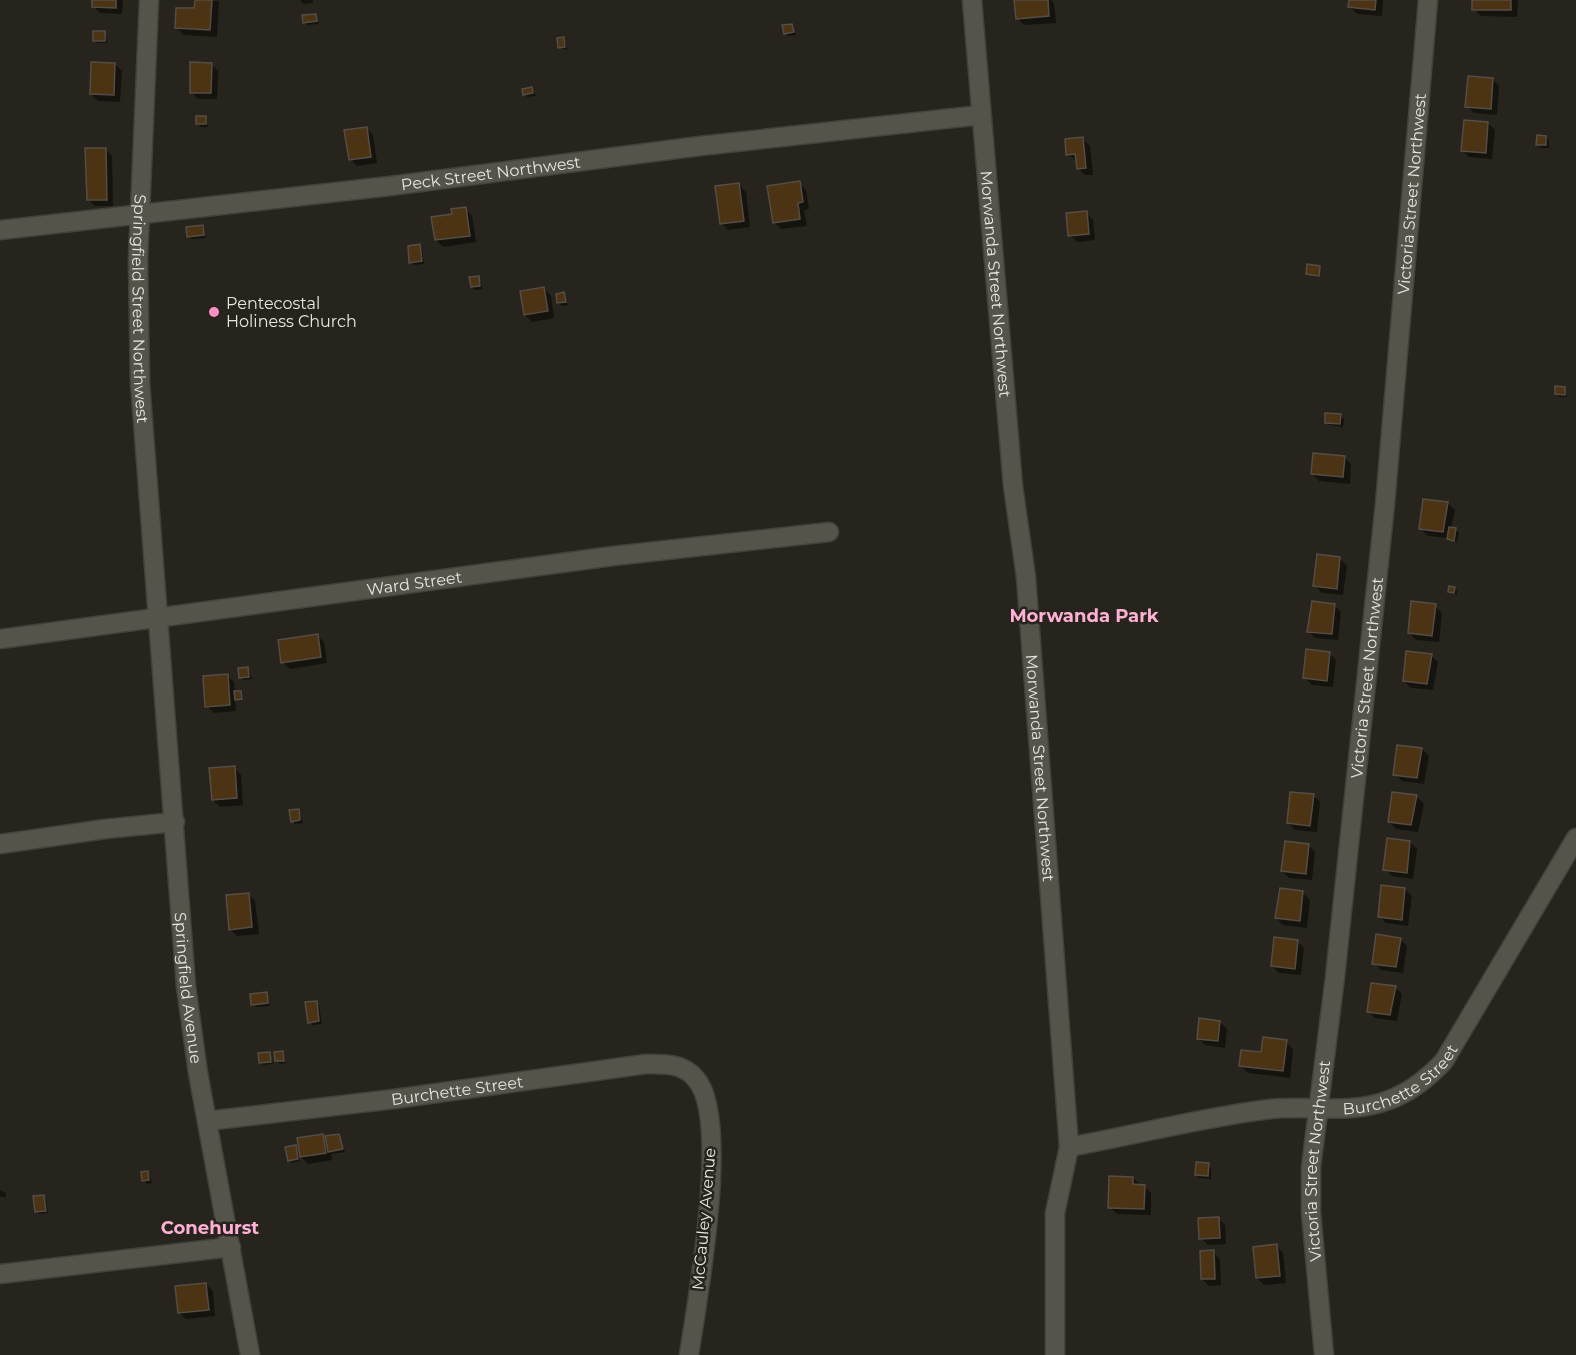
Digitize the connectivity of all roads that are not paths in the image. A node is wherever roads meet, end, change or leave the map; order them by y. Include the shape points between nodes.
1 (149, 0) edge
2 (972, 0) edge
3 (1428, 0) edge
4 (981, 115) junction
5 (140, 214) junction
6 (0, 230) edge
7 (829, 532) dead end
8 (158, 617) junction
9 (0, 639) edge
10 (175, 822) junction
11 (1576, 838) edge
12 (0, 844) edge
13 (700, 1085) joint
14 (1317, 1107) junction
15 (207, 1121) junction
16 (1069, 1147) junction
17 (231, 1247) junction
18 (0, 1274) edge
19 (250, 1355) edge
20 (689, 1355) edge
21 (1055, 1355) edge
22 (1324, 1355) edge

1 - 5 street, Springfield Street Northwest
2 - 4 street, Morwanda Street Northwest
3 - 14 street, Victoria Street Northwest via 1385,504 1335,977
4 - 5 street, Peck Street Northwest
4 - 16 street, Morwanda Street Northwest via 1013,486 1026,577
5 - 6 street, Peck Street Northwest
5 - 8 street, Springfield Street Northwest via 140,382
7 - 8 street, Ward Street via 613,556
8 - 9 street, Ward Street
8 - 10 street, Springfield Avenue
10 - 12 street
10 - 15 street, Springfield Avenue via 186,986
11 - 14 street, Burchette Street via 1444,1061 1430,1076 1389,1101 1366,1107
13 - 15 street, Burchette Street via 678,1066 646,1065
13 - 20 street, McCauley Avenue via 709,1105 712,1177
14 - 16 street, Burchette Street via 1239,1113
14 - 22 street, Victoria Street Northwest via 1311,1212
15 - 17 street, Springfield Avenue
16 - 21 street, Morwanda Street Northwest via 1055,1213
17 - 18 street
17 - 19 street, Springfield Avenue

